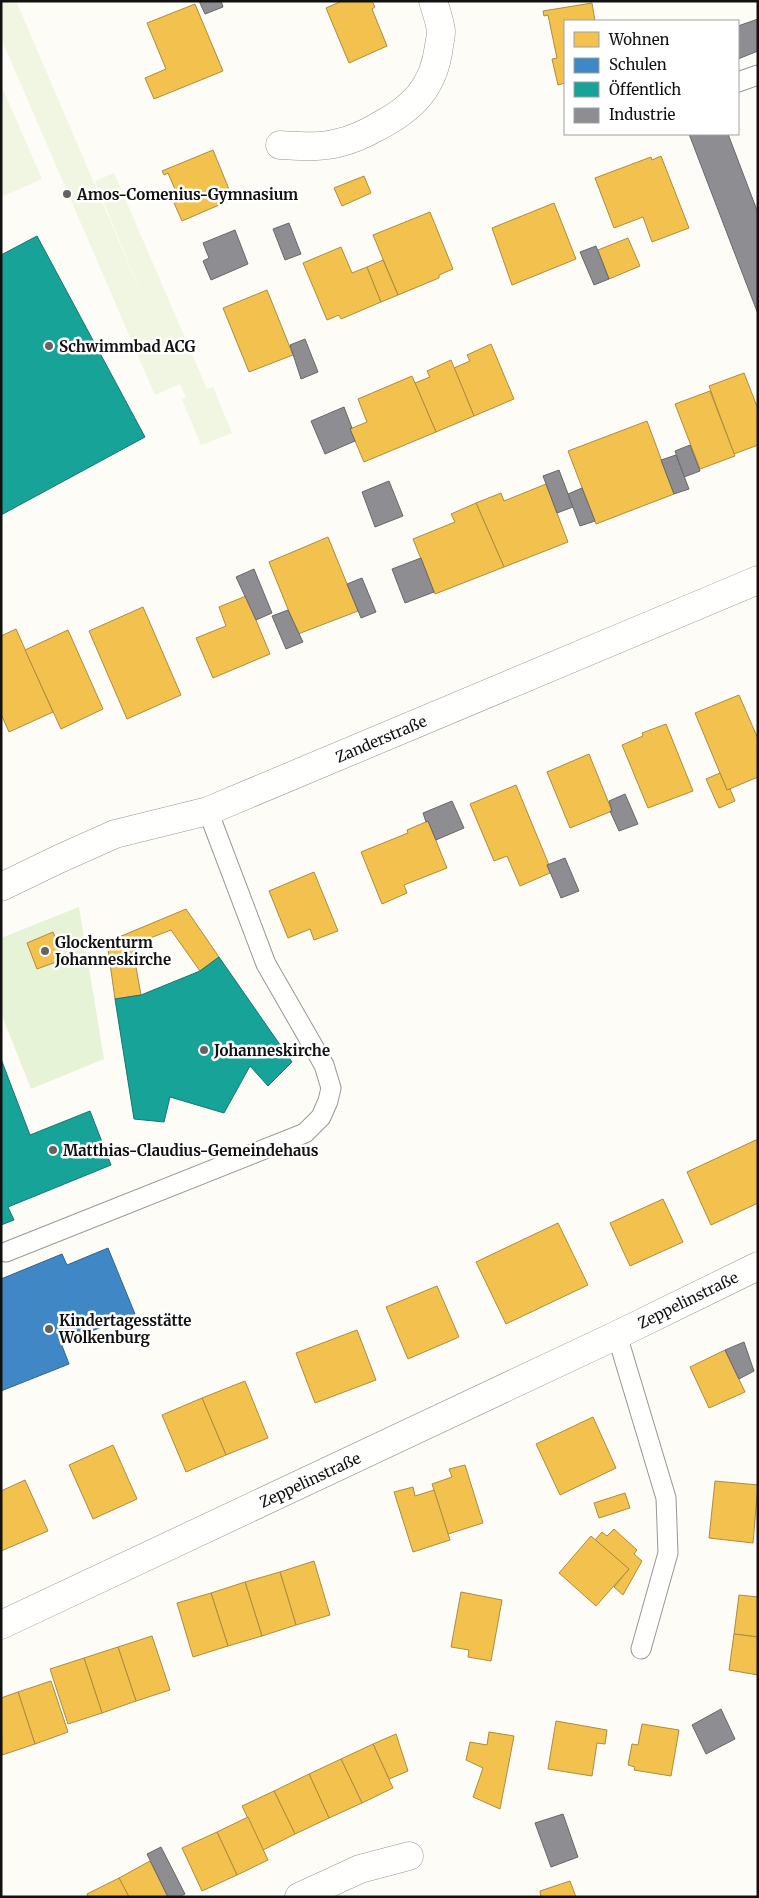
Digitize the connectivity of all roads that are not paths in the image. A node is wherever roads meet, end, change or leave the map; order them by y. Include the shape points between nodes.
1 (433, 1) edge
2 (280, 145) dead end
3 (758, 580) edge
4 (208, 811) junction
5 (1, 887) edge
6 (6, 1252) dead end
7 (758, 1266) edge
8 (618, 1335) junction
9 (1, 1625) edge
10 (641, 1649) dead end
11 (409, 1856) dead end
12 (299, 1897) edge

1 - 2 street via 441,31 438,58 432,77 409,108 364,134 337,143
3 - 4 street, Zanderstraße
4 - 5 street, Zanderstraße via 115,834
4 - 6 lane via 266,964 324,1066 331,1088 328,1101 321,1116 306,1133
7 - 8 street, Zeppelinstraße
8 - 9 street, Zeppelinstraße
8 - 10 lane via 666,1498 668,1553
11 - 12 street via 360,1869

